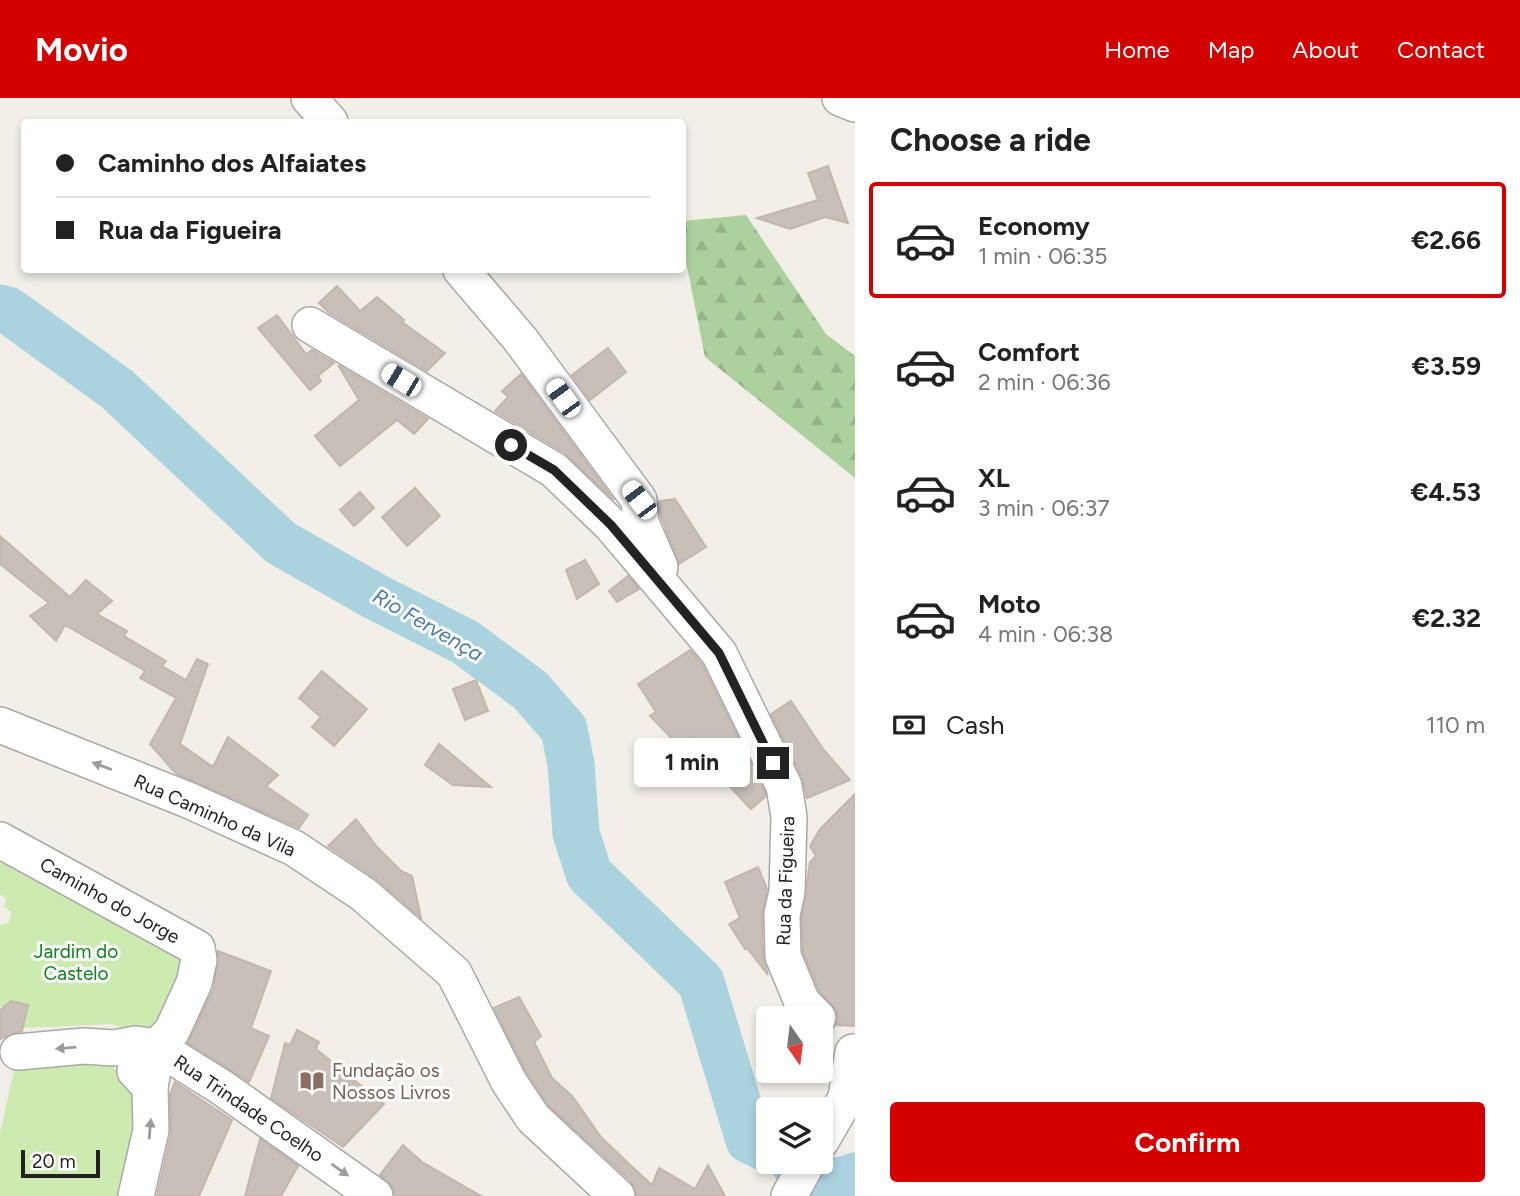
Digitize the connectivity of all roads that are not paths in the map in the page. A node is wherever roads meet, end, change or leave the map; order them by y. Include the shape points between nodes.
1 (309, 98) edge
2 (840, 98) edge
3 (855, 104) edge
4 (327, 119) edge
5 (464, 273) edge
6 (310, 325) dead end
7 (672, 596) junction
8 (0, 725) edge
9 (0, 840) edge
10 (806, 1006) edge
11 (833, 1032) edge
12 (158, 1047) junction
13 (114, 1048) junction
14 (854, 1051) edge
15 (8, 1053) edge
16 (150, 1087) junction
17 (833, 1120) edge
18 (801, 1174) edge
19 (136, 1196) edge
20 (375, 1196) edge
21 (617, 1196) edge
22 (789, 1196) edge

1 - 4 street
2 - 3 street
5 - 7 street via 520,339 639,500 641,523
6 - 7 street, Rua da Figueira via 554,470 611,525
7 - 10 street, Rua da Figueira via 719,653 783,786 789,817 783,956
21 -> 8 street, Rua Caminho da Vila via 533,1118 509,1082 454,973 363,894 294,848
9 - 12 street, Caminho do Jorge via 197,948 194,983 172,1031
11 - 14 street, Rua da Figueira
12 - 13 street, Rua Trindade Coelho
12 - 16 street
12 -> 20 street, Rua Trindade Coelho
13 -> 15 street, Rua Trindade Coelho
13 - 16 street
14 - 17 street via 846,1098
19 -> 16 street via 152,1130
18 - 22 street

